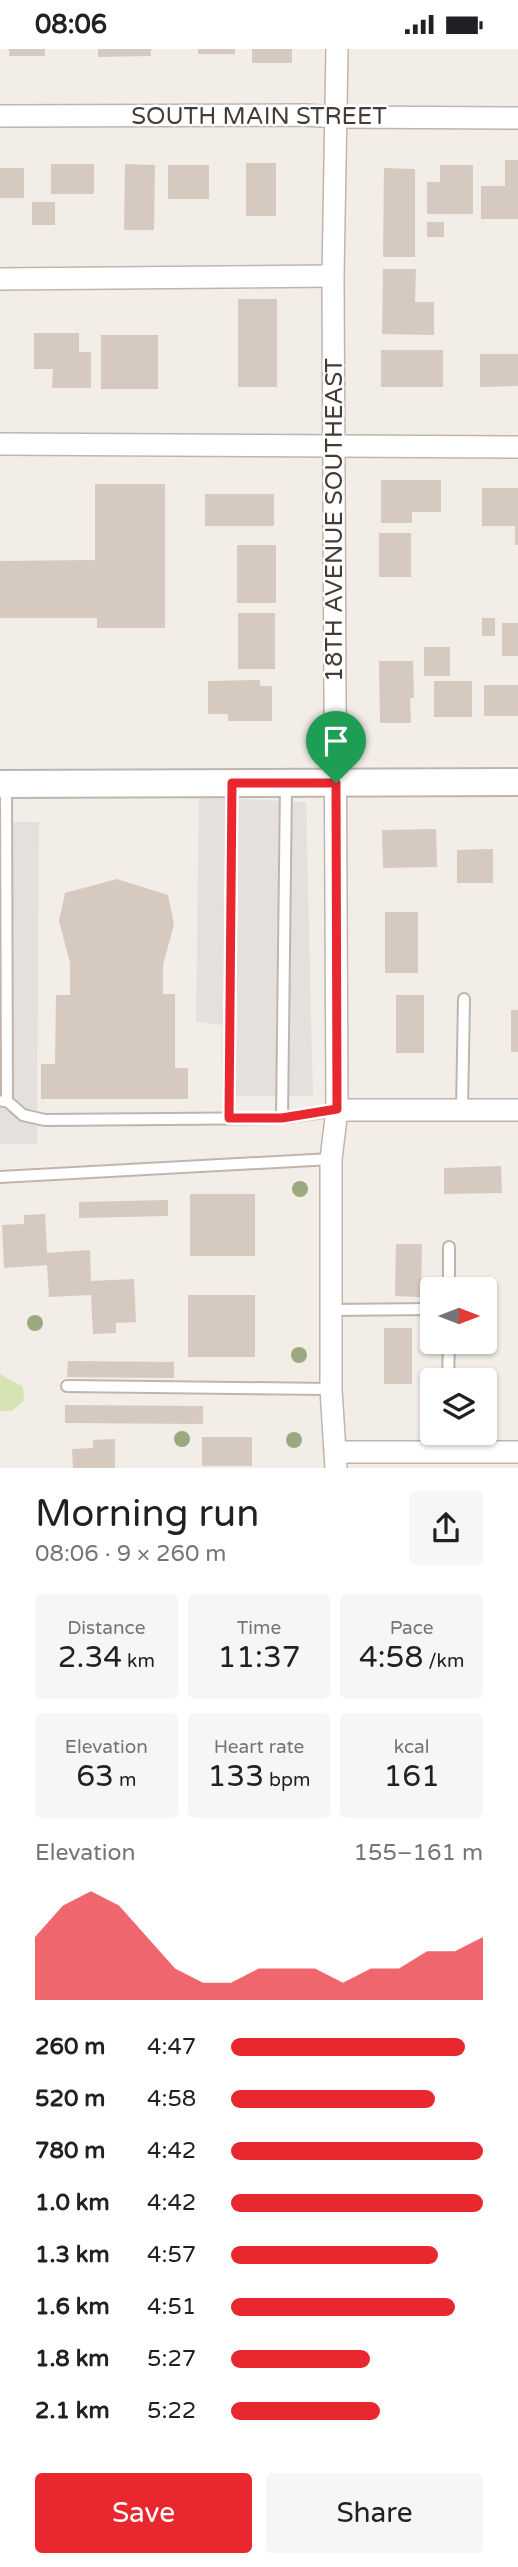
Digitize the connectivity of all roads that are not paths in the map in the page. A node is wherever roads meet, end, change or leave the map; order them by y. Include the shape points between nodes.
1 (337, 49) edge
2 (0, 115) edge
3 (336, 117) junction
4 (518, 118) edge
5 (334, 277) junction
6 (0, 279) edge
7 (0, 444) edge
8 (334, 447) junction
9 (518, 447) edge
10 (518, 782) edge
11 (232, 783) junction
12 (286, 783) junction
13 (336, 783) junction
14 (3, 784) edge
15 (464, 999) dead end
16 (4, 1101) edge
17 (337, 1109) junction
18 (462, 1110) junction
19 (518, 1110) edge
20 (229, 1118) junction
21 (282, 1118) junction
22 (331, 1159) junction
23 (0, 1177) edge
24 (449, 1247) dead end
25 (449, 1277) edge
26 (420, 1309) edge
27 (331, 1310) junction
28 (67, 1386) dead end
29 (331, 1389) junction
30 (428, 1445) edge
31 (457, 1445) edge
32 (518, 1452) edge
33 (336, 1460) edge

1 - 3 street, 18TH AVENUE SOUTHEAST
2 - 3 street, SOUTH MAIN STREET
3 - 4 street, SOUTH MAIN STREET
3 - 5 street, 18TH AVENUE SOUTHEAST
5 - 6 street
5 - 8 street, 18TH AVENUE SOUTHEAST
7 - 8 street
8 - 9 street
8 - 13 street, 18TH AVENUE SOUTHEAST
10 - 13 street
11 - 12 street
11 - 14 street
11 - 20 lane
12 - 13 street
12 - 21 lane
13 - 17 street, 18TH AVENUE SOUTHEAST
14 - 16 lane
15 - 18 lane
16 - 20 lane via 23,1115 45,1120
17 - 18 street
17 - 21 lane
17 - 22 street, 18TH AVENUE SOUTHEAST
18 - 19 street
20 - 21 lane
22 - 23 lane
22 - 27 street, 18TH AVENUE SOUTHEAST
24 - 25 lane
26 - 27 lane
27 - 29 street, 18TH AVENUE SOUTHEAST
28 - 29 lane
29 - 33 street, 18TH AVENUE SOUTHEAST
30 - 33 street
31 - 32 street

